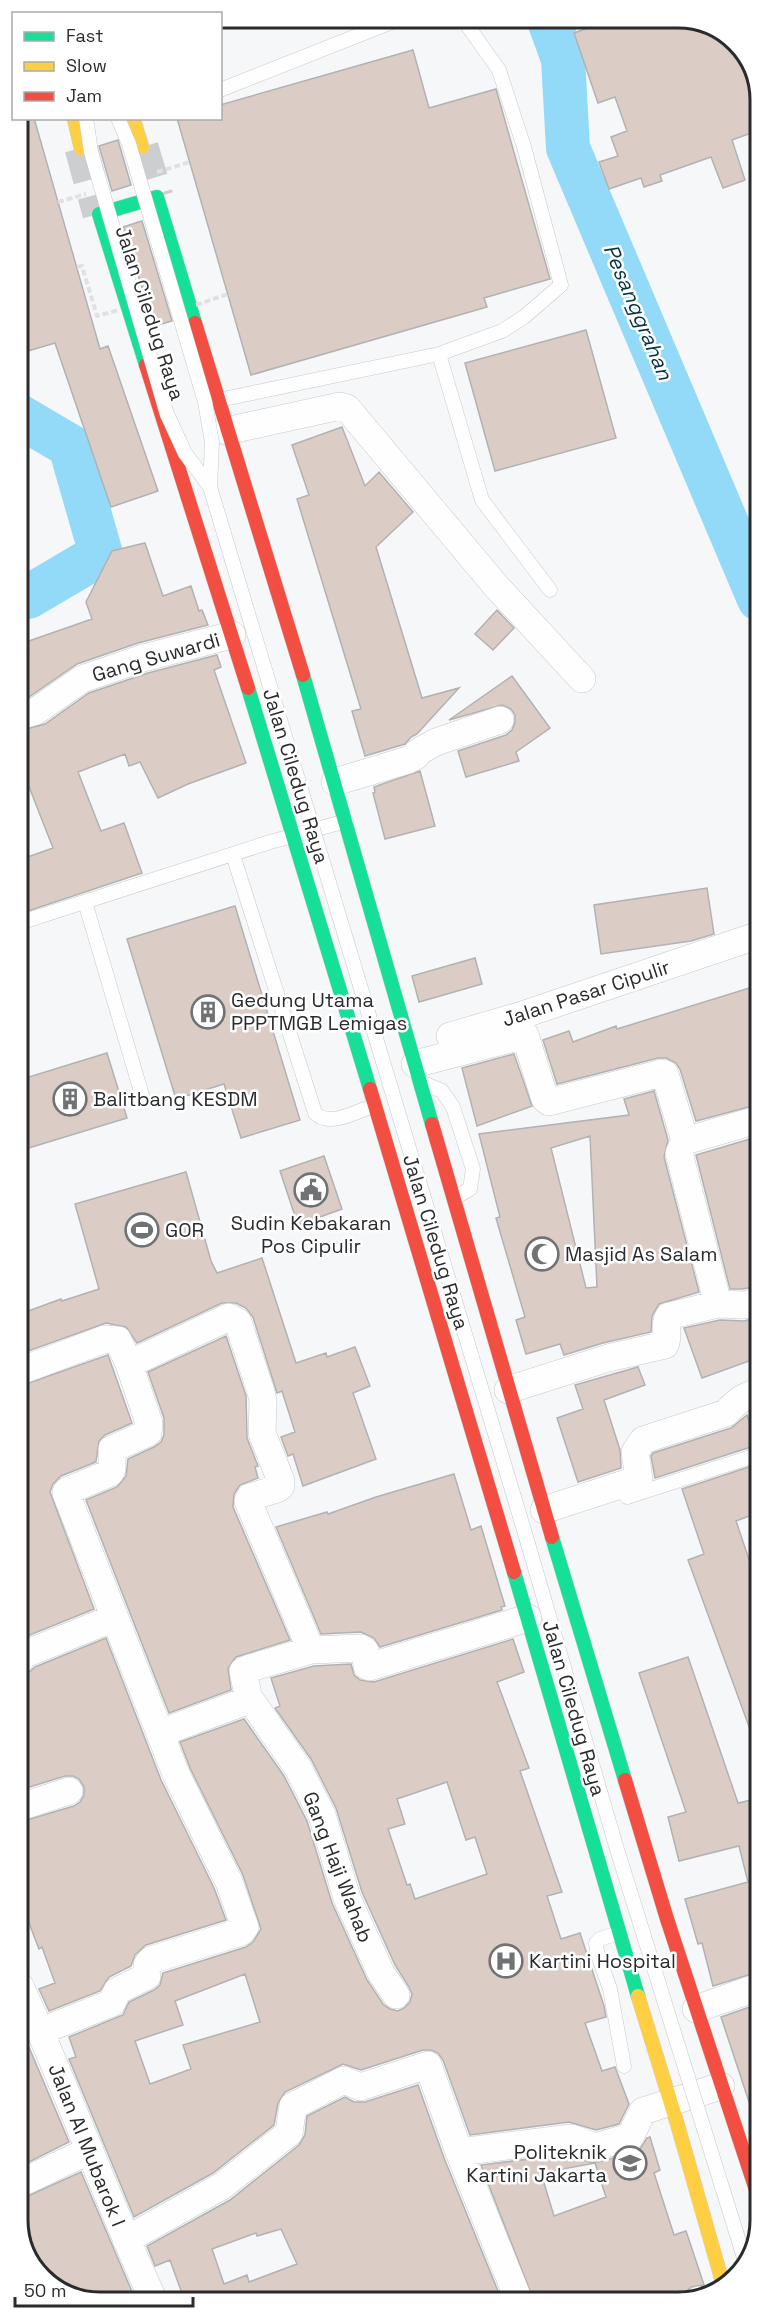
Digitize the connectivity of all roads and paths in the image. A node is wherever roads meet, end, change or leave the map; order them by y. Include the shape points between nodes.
1 (376, 28) edge
2 (470, 29) edge
3 (222, 89) edge
4 (74, 120) edge
5 (86, 120) edge
6 (119, 120) edge
7 (135, 120) edge
8 (142, 147) tunnel mouth
9 (81, 148) tunnel mouth
10 (439, 354) junction
11 (218, 400) junction
12 (226, 431) junction
13 (210, 487) junction
14 (550, 590) dead end
15 (232, 635) junction
16 (582, 679) dead end
17 (28, 713) edge
18 (500, 720) dead end
19 (335, 782) junction
20 (346, 821) junction
21 (295, 836) junction
22 (233, 855) junction
23 (85, 902) junction
24 (28, 920) edge
25 (750, 938) edge
26 (522, 1026) junction
27 (416, 1065) junction
28 (142, 1095) dead end
29 (375, 1105) junction
30 (750, 1122) edge
31 (686, 1141) junction
32 (466, 1148) junction
33 (442, 1156) junction
34 (395, 1170) junction
35 (454, 1198) junction
36 (718, 1304) junction
37 (750, 1304) edge
38 (129, 1364) junction
39 (28, 1368) edge
40 (508, 1390) junction
41 (750, 1395) edge
42 (750, 1457) edge
43 (545, 1516) junction
44 (572, 1602) junction
45 (114, 1618) junction
46 (528, 1618) junction
47 (311, 1650) junction
48 (28, 1653) edge
49 (249, 1700) junction
50 (160, 1733) junction
51 (69, 1791) dead end
52 (28, 1804) edge
53 (667, 1919) junction
54 (618, 1933) junction
55 (750, 1990) edge
56 (396, 1995) dead end
57 (28, 2003) edge
58 (696, 2009) junction
59 (41, 2031) junction
60 (624, 2066) dead end
61 (721, 2086) junction
62 (671, 2102) junction
63 (90, 2150) junction
64 (459, 2152) junction
65 (750, 2172) edge
66 (28, 2179) edge
67 (126, 2240) junction
68 (743, 2253) edge
69 (721, 2277) edge
70 (145, 2292) edge
71 (515, 2292) edge

1 - 3 lane
2 - 10 lane via 499,70 561,285 502,331
4 - 9 main road
5 - 13 lane, bridge via 97,174 167,414 185,453
6 - 13 lane, bridge via 205,402 212,442
7 - 8 main road
10 - 11 lane
10 - 14 lane via 482,500
11 - 12 main road, Jalan Ciledug Raya
11 - 15 main road, Jalan Ciledug Raya via 157,197 99,214
12 - 16 street via 340,406 346,408 496,586
12 - 19 main road, Jalan Ciledug Raya
13 - 68 lane, bridge via 616,1846
15 - 17 street, Gang Suwardi via 82,679
15 - 21 main road, Jalan Ciledug Raya
18 - 19 street via 436,742 408,760
19 - 20 main road, Jalan Ciledug Raya
20 - 21 lane
20 - 27 main road, Jalan Ciledug Raya
21 - 22 lane
21 - 29 main road, Jalan Ciledug Raya
22 - 23 lane
22 - 29 lane via 315,1113 331,1120
23 - 24 lane
23 - 28 lane
25 - 26 street, Jalan Pasar Cipulir
26 - 27 street, Jalan Pasar Cipulir
26 - 31 street via 549,1102 658,1072 665,1074
27 - 32 lane via 453,1107
27 - 33 main road, Jalan Ciledug Raya
29 - 34 main road, Jalan Ciledug Raya
30 - 31 street
31 - 36 street via 679,1153
32 - 33 lane
32 - 35 lane via 473,1169 470,1189
33 - 34 main road
33 - 35 main road, Jalan Ciledug Raya
34 - 46 main road, Jalan Ciledug Raya
35 - 40 main road, Jalan Ciledug Raya
36 - 37 street
36 - 40 street via 669,1316 665,1345 608,1358
38 - 39 street via 118,1340 105,1339
38 - 45 street via 149,1423 148,1432 112,1449 110,1473 66,1492
38 - 47 street via 229,1317 238,1322 261,1392 262,1433 281,1481 278,1489 248,1501
40 - 43 main road, Jalan Ciledug Raya
41 - 43 street via 733,1403 726,1413 643,1440 635,1452 639,1479
42 - 43 lane
43 - 44 main road, Jalan Ciledug Raya
44 - 46 main road
44 - 53 main road, Jalan Ciledug Raya
45 - 48 street
45 - 50 street
46 - 47 street via 369,1667 361,1648
46 - 54 main road, Jalan Ciledug Raya
47 - 49 street via 243,1671
49 - 50 street
49 - 56 street, Gang Haji Wahab via 298,1768 322,1815 347,1898 381,1973
50 - 59 street via 229,1882 245,1927 241,1932 151,1960 147,1977 117,1991 112,2003
51 - 52 street
53 - 54 main road
53 - 58 main road, Jalan Ciledug Raya
54 - 60 lane via 596,1943 610,1989
54 - 62 main road, Jalan Ciledug Raya
55 - 58 street
57 - 59 street, Jalan Al Mubarok I
58 - 61 main road, Jalan Ciledug Raya
59 - 63 street, Jalan Al Mubarok I
61 - 62 street
61 - 65 main road, Jalan Ciledug Raya
62 - 64 street via 642,2111 630,2137 595,2147 571,2138
62 - 69 main road, Jalan Ciledug Raya
63 - 66 street
63 - 67 street, Jalan Al Mubarok I
64 - 67 street via 428,2064 360,2086 344,2080 296,2103 291,2110 289,2133 222,2186
64 - 71 street
67 - 70 street, Jalan Al Mubarok I

